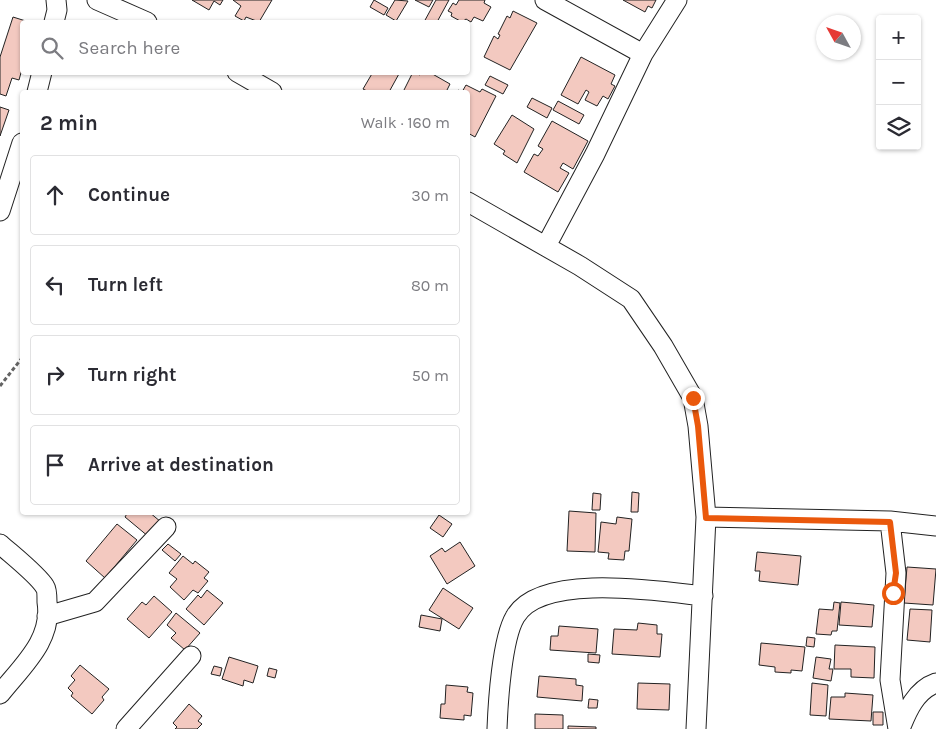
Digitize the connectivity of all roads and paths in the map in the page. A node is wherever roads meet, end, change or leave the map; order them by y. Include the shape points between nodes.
1 (56, 0) edge
2 (97, 0) edge
3 (545, 0) edge
4 (677, 0) edge
5 (54, 20) edge
6 (142, 20) edge
7 (642, 54) junction
8 (41, 75) edge
9 (242, 75) edge
10 (38, 90) edge
11 (268, 90) edge
12 (20, 149) edge
13 (470, 203) edge
14 (0, 211) edge
15 (546, 246) junction
16 (20, 361) edge
17 (0, 386) edge
18 (706, 518) junction
19 (890, 522) junction
20 (936, 526) edge
21 (166, 527) dead end
22 (0, 544) edge
23 (703, 596) junction
24 (48, 616) junction
25 (192, 656) dead end
26 (936, 683) edge
27 (0, 694) edge
28 (126, 729) edge
29 (497, 729) edge
30 (696, 729) edge
31 (899, 729) edge

1 - 5 street
2 - 6 street
3 - 7 street
4 - 7 street
7 - 15 street via 595,154
8 - 10 street
9 - 11 street
12 - 14 street
13 - 15 street
15 - 18 street via 631,299 663,346 693,398
16 - 17 path
18 - 19 street
18 - 23 street
19 - 20 street
19 - 31 street via 896,573 890,680
21 - 24 street via 94,602
22 - 24 street via 45,587
23 - 29 street via 616,587 556,591 527,603 515,616 508,635
23 - 30 street
24 - 27 street via 40,643
25 - 28 street
26 - 31 street via 918,695

